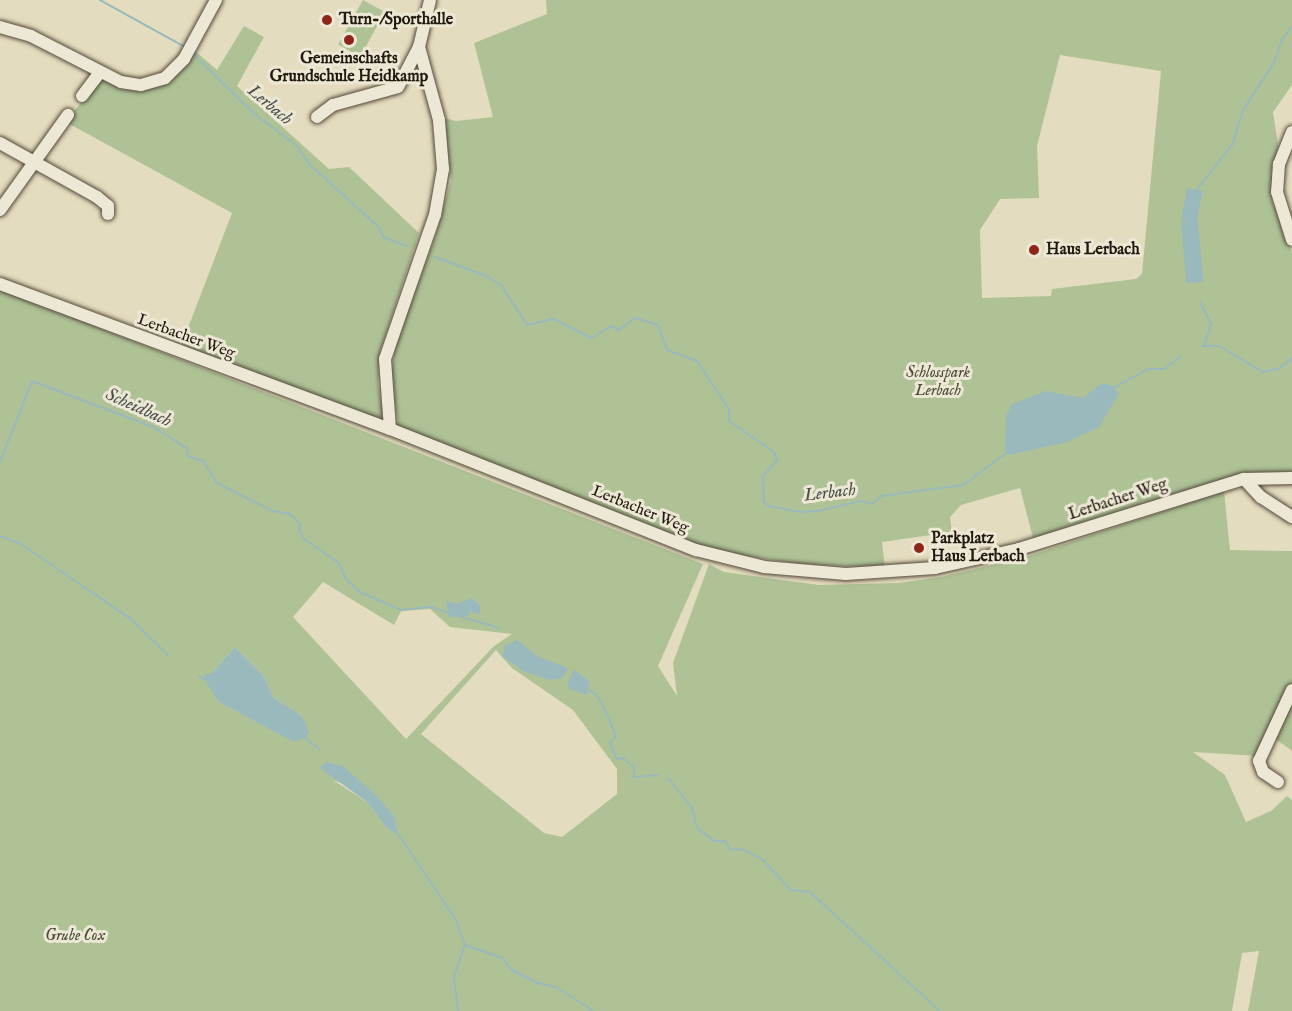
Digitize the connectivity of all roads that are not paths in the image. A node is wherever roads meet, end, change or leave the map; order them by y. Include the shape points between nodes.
1 (216, 0) edge
2 (430, 0) edge
3 (0, 27) edge
4 (419, 47) junction
5 (100, 72) junction
6 (82, 96) dead end
7 (68, 115) dead end
8 (317, 117) dead end
9 (1292, 132) edge
10 (0, 143) edge
11 (35, 163) junction
12 (0, 210) edge
13 (108, 214) dead end
14 (1292, 240) edge
15 (0, 284) edge
16 (390, 429) junction
17 (1292, 478) edge
18 (1244, 479) junction
19 (1292, 517) edge
20 (1292, 690) edge
21 (1278, 783) dead end

1 - 5 street via 187,54 165,78 141,85 121,82
2 - 4 street
3 - 5 street via 31,36
4 - 8 street via 398,87 333,105
4 - 16 street via 439,120 443,169 435,215 387,351 385,381
5 - 6 street
7 - 11 street
9 - 14 street via 1279,164 1277,192
10 - 11 street
11 - 12 street
11 - 13 street via 97,197 108,206
15 - 16 street, Lerbacher Weg
16 - 18 street, Lerbacher Weg via 714,556 764,567 846,574 935,568 1019,549
17 - 18 street, Lerbacher Weg
18 - 19 street via 1261,497
20 - 21 street via 1259,761 1263,772

